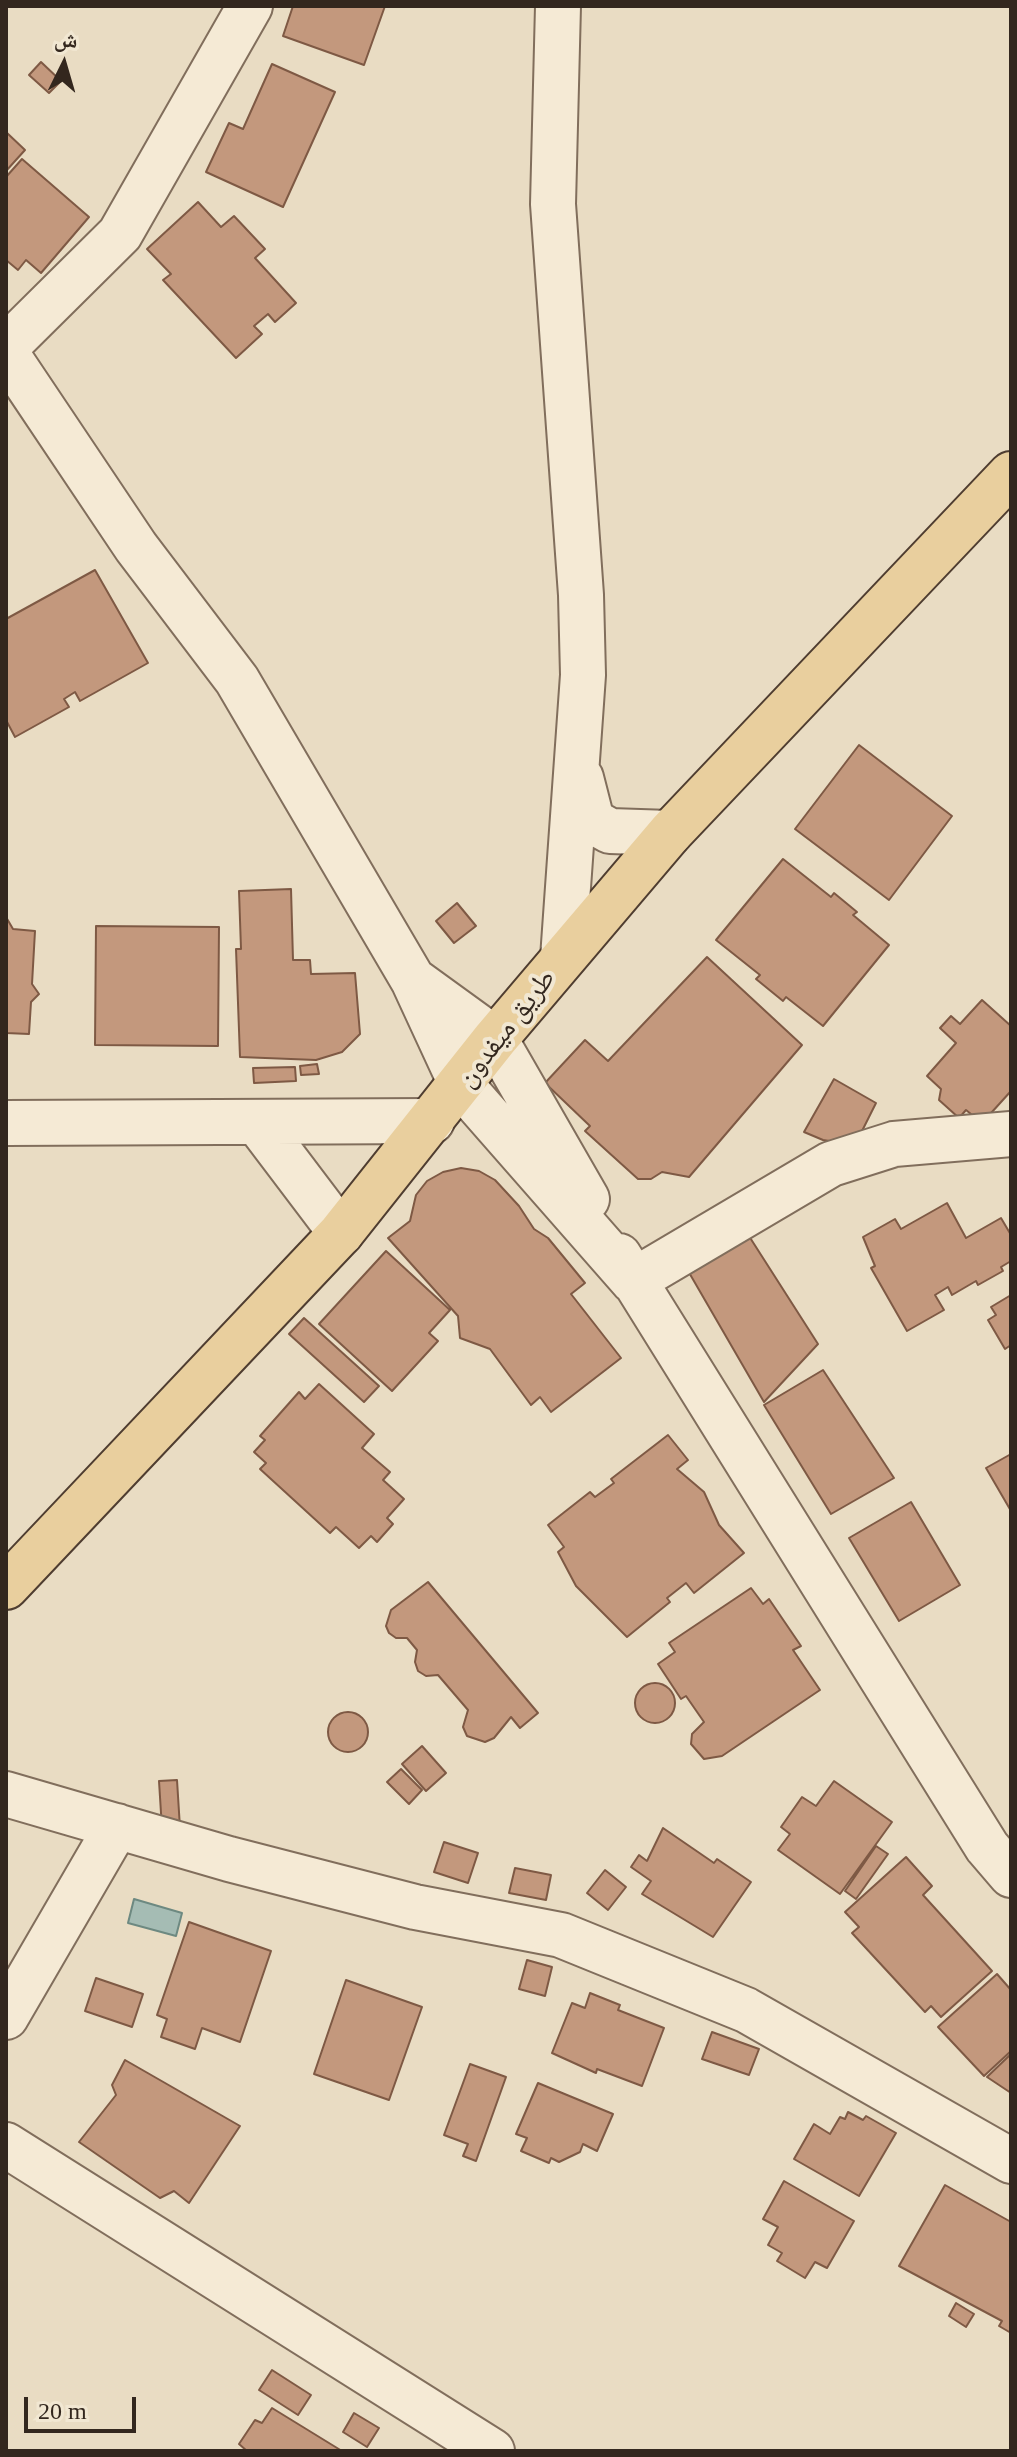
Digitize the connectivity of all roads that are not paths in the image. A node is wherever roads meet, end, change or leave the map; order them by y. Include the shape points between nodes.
1 (250, 6) edge
2 (558, 6) edge
3 (6, 347) edge
4 (6, 353) edge
5 (1011, 474) edge
6 (577, 764) junction
7 (670, 833) junction
8 (563, 958) junction
9 (413, 980) junction
10 (495, 1039) junction
11 (462, 1086) junction
12 (432, 1121) junction
13 (257, 1122) junction
14 (6, 1123) edge
15 (1011, 1134) edge
16 (341, 1233) junction
17 (633, 1281) junction
18 (6, 1587) edge
19 (6, 1794) edge
20 (117, 1826) junction
21 (1011, 1875) edge
22 (6, 2017) edge
23 (6, 2145) edge
24 (1011, 2161) edge
25 (492, 2451) edge

1 - 3 street via 120,234
2 - 6 street via 553,204 581,595
4 - 9 street via 136,547 237,680
5 - 7 main road, طريق ميفدون
6 - 7 street via 592,821 610,831
6 - 8 street
7 - 8 main road, طريق ميفدون
8 - 10 main road, طريق ميفدون
9 - 10 street
9 - 11 street
10 - 11 main road, طريق ميفدون
10 - 17 street
11 - 12 main road, طريق ميفدون
11 - 17 street
12 - 13 street
12 - 16 main road, طريق ميفدون
13 - 14 street
13 - 16 street
15 - 17 street via 894,1144 831,1164
16 - 18 main road, طريق ميفدون
17 - 21 street via 987,1847
19 - 20 street
20 - 22 street
20 - 24 street via 415,1907 561,1935 746,2010
23 - 25 street

